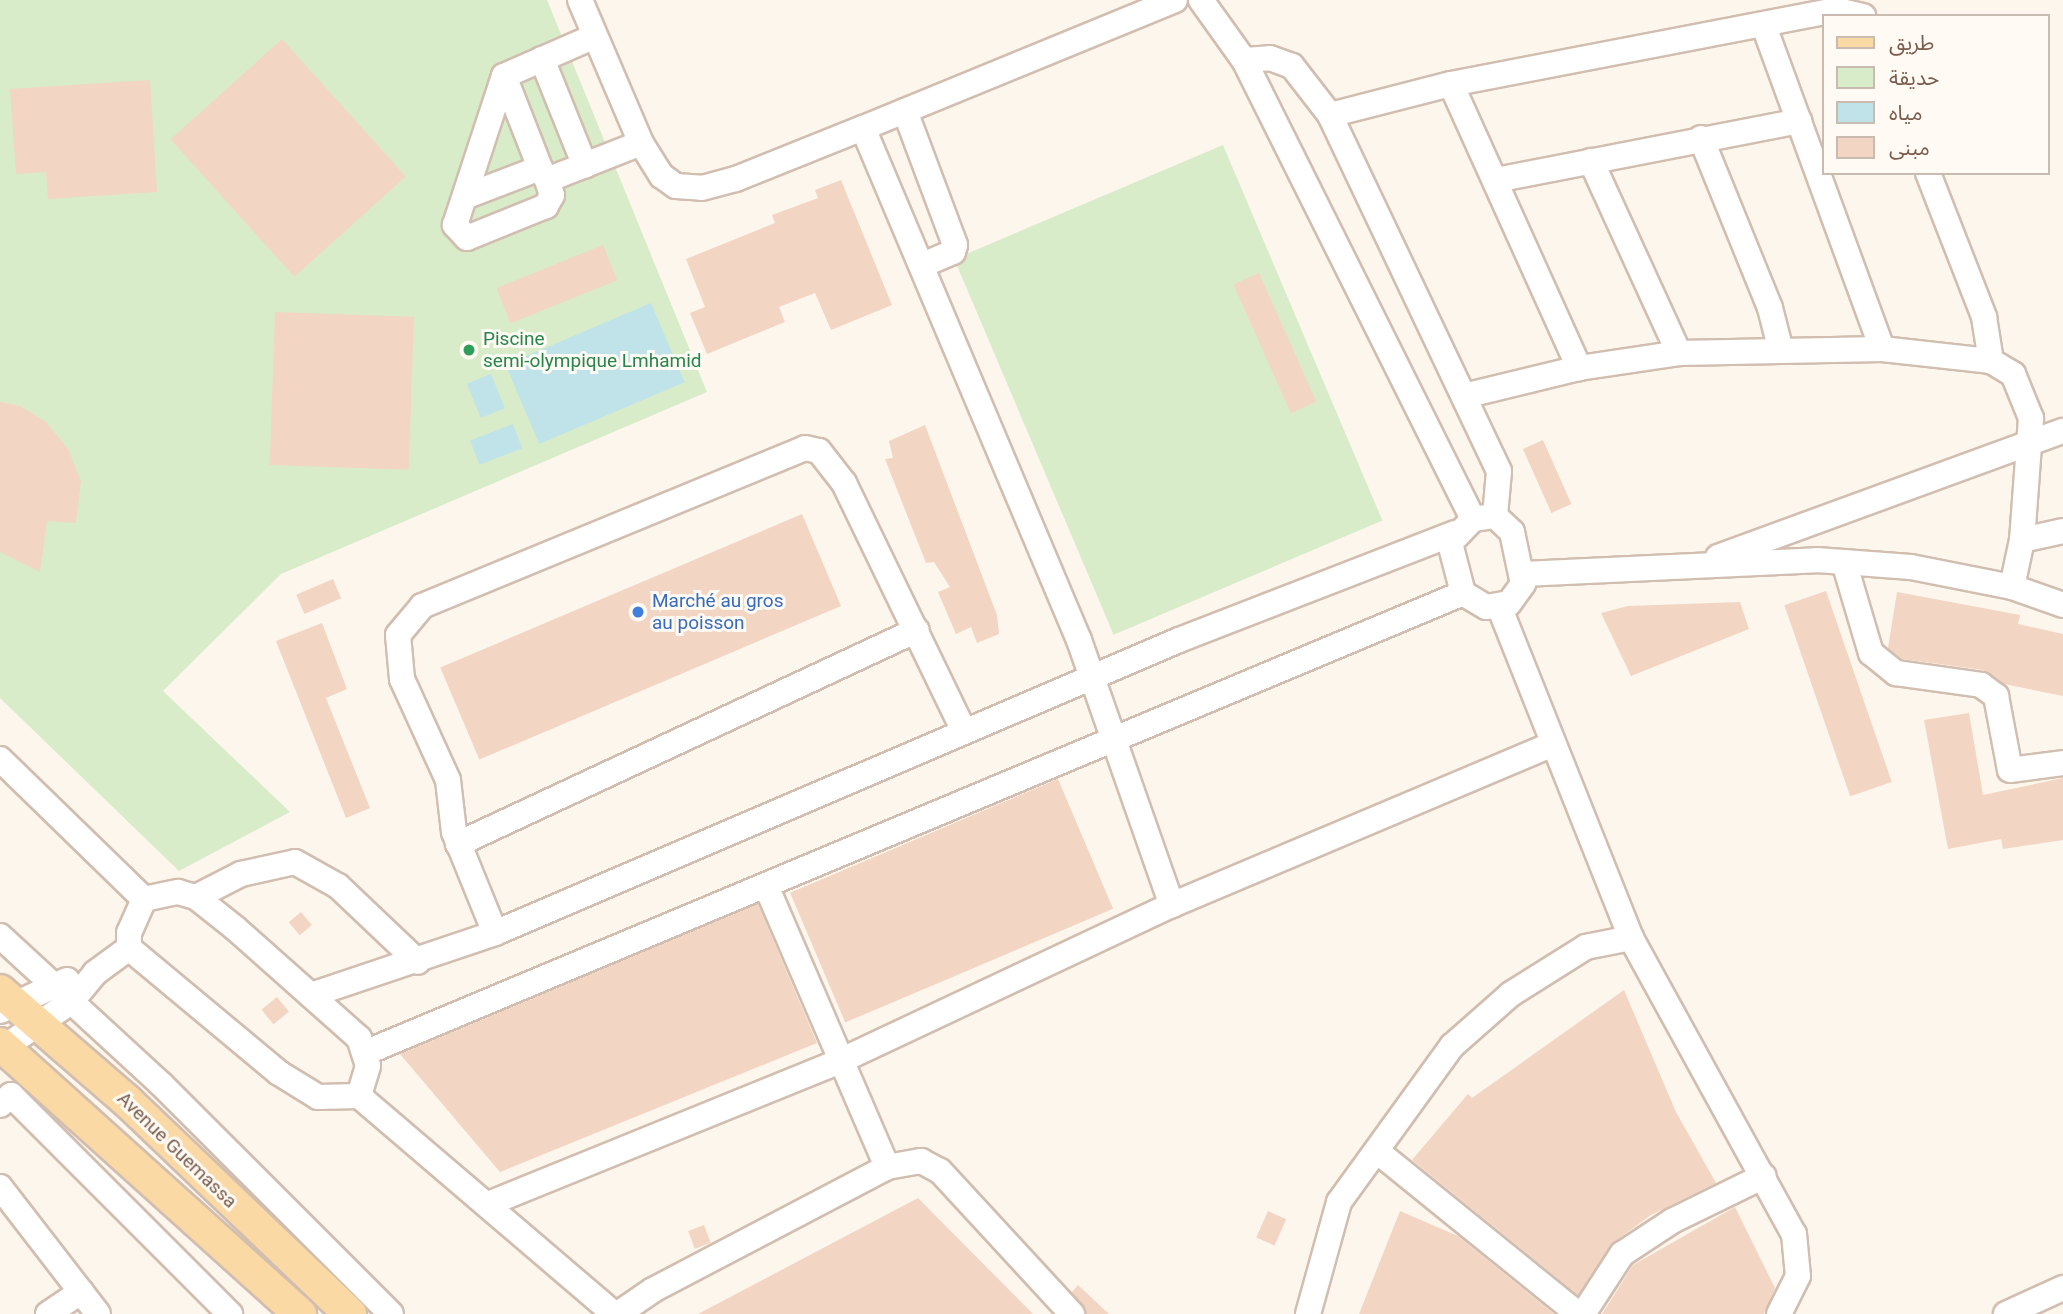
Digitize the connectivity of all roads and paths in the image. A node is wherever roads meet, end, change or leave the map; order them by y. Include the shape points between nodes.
1 (580, 0) edge
2 (1175, 0) edge
3 (1201, 0) edge
4 (1854, 14) edge
5 (1764, 26) junction
6 (593, 37) junction
7 (542, 59) junction
8 (1244, 60) junction
9 (504, 75) junction
10 (1451, 84) junction
11 (905, 111) junction
12 (1330, 116) junction
13 (1799, 121) junction
14 (863, 128) junction
15 (1701, 138) junction
16 (641, 143) junction
17 (1591, 160) junction
18 (585, 166) junction
19 (543, 174) junction
20 (1929, 175) edge
21 (1496, 180) junction
22 (467, 196) junction
23 (922, 265) junction
24 (1780, 348) junction
25 (1882, 349) junction
26 (1679, 353) junction
27 (1992, 361) junction
28 (1579, 368) junction
29 (1464, 397) junction
30 (2063, 431) edge
31 (2032, 441) junction
32 (1474, 523) junction
33 (2063, 531) edge
34 (2022, 540) junction
35 (1707, 562) junction
36 (1844, 562) junction
37 (1523, 574) junction
38 (2012, 587) junction
39 (1463, 593) junction
40 (2063, 605) edge
41 (1499, 606) junction
42 (917, 630) junction
43 (1091, 679) junction
44 (964, 731) junction
45 (1113, 742) junction
46 (1551, 745) junction
47 (0, 759) edge
48 (2063, 763) edge
49 (458, 844) junction
50 (767, 888) junction
51 (196, 897) junction
52 (144, 898) junction
53 (1172, 905) junction
54 (495, 933) junction
55 (0, 936) edge
56 (1631, 938) junction
57 (129, 948) junction
58 (418, 962) junction
59 (95, 973) junction
60 (52, 983) junction
61 (311, 995) junction
62 (4, 1001) edge
63 (71, 1002) junction
64 (38, 1027) junction
65 (1, 1047) edge
66 (367, 1052) junction
67 (840, 1061) junction
68 (359, 1096) junction
69 (0, 1105) edge
70 (1378, 1152) junction
71 (887, 1167) junction
72 (1764, 1176) junction
73 (0, 1188) edge
74 (488, 1204) junction
75 (2063, 1288) edge
76 (81, 1292) junction
77 (2012, 1313) edge
78 (48, 1314) edge
79 (98, 1314) edge
80 (230, 1314) edge
81 (300, 1314) edge
82 (351, 1314) edge
83 (391, 1314) edge
84 (616, 1314) edge
85 (1072, 1314) edge
86 (1308, 1314) edge
87 (1580, 1314) edge
88 (1779, 1314) edge

1 - 6 street
2 - 11 street
3 - 8 street
4 - 5 street via 1837,10
5 - 10 street
5 - 13 street
6 - 7 street
6 - 16 street
7 - 9 street
7 - 18 street
8 - 12 street via 1270,58 1292,66
8 - 32 street
9 - 19 street
9 - 22 street
10 - 12 street
10 - 21 street
11 - 14 street
11 - 23 street via 956,245 953,252
12 - 29 street
13 - 15 street
13 - 25 street
14 - 16 street via 702,188 676,186 662,176
14 - 23 street
15 - 17 street
15 - 24 street via 1770,308
16 - 18 street
17 - 21 street
17 - 26 street
18 - 19 street
19 - 22 street
19 - 22 street via 552,195 546,206 467,238 455,224
20 - 27 street via 1989,330
21 - 28 street
23 - 43 street
24 - 25 street
24 - 26 street
25 - 27 street
26 - 28 street
27 - 31 street via 2013,373 2024,393
28 - 29 street
29 - 32 street via 1499,471
30 - 31 street
31 - 34 street
31 - 35 street via 1757,539
32 - 37 street via 1512,532
32 - 39 street via 1451,553
32 - 43 street
33 - 34 street
34 - 38 street
35 - 36 street
35 - 37 street
36 - 38 street via 1911,567
36 - 48 street via 1871,653 1896,673 1981,685 1996,696 2010,770
37 - 41 street via 1519,594
38 - 40 street
39 - 41 street via 1474,603
39 - 45 street
41 - 46 street
42 - 44 street
42 - 49 street
42 - 49 street via 844,483 819,451 805,448 422,606 398,635 397,657 448,780
43 - 44 street
43 - 45 street
44 - 54 street
45 - 50 street
45 - 53 street
46 - 53 street
46 - 56 street
47 - 52 street
49 - 54 street
50 - 66 street
50 - 67 street
51 - 52 street via 157,892
51 - 58 street via 241,874 295,862 338,886
51 - 61 street
52 - 57 street via 129,933
53 - 67 street
54 - 58 street
55 - 60 street
56 - 70 street via 1586,947 1511,994 1452,1046
56 - 72 street
57 - 59 street
57 - 68 street via 279,1073 318,1097
58 - 61 street
59 - 60 street
59 - 63 street
60 - 62 street
60 - 63 street
61 - 66 street
62 - 64 main road, Avenue Guemassa
63 - 64 street
63 - 83 street
64 - 65 street
64 - 82 main road, Avenue Guemassa via 126,1100
65 - 81 main road, Avenue Guemassa
66 - 68 street via 366,1084
67 - 71 street
67 - 74 street
68 - 74 street
69 - 80 street via 11,1095
70 - 86 street via 1339,1202
70 - 87 street
71 - 84 street
71 - 85 street via 921,1161 940,1171
72 - 87 street via 1672,1221 1622,1254
72 - 88 street via 1794,1234 1799,1258 1798,1276
73 - 76 street
74 - 84 street
75 - 77 street
76 - 78 street
76 - 79 street

